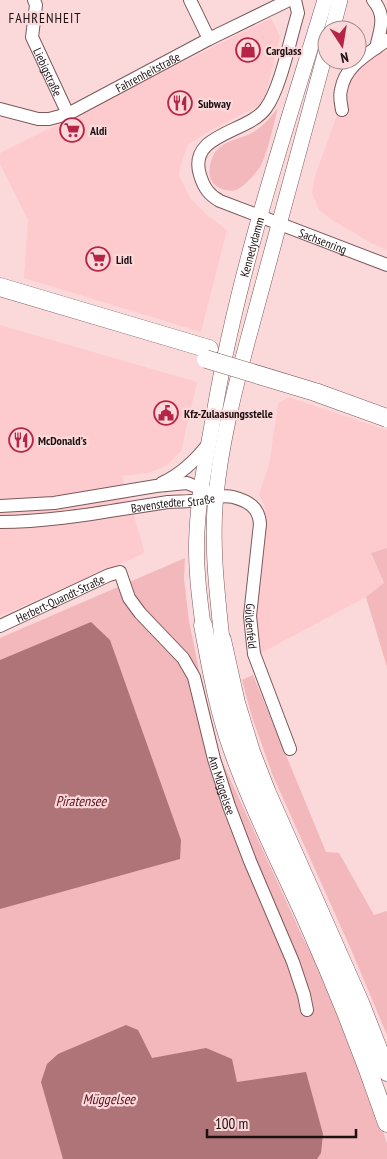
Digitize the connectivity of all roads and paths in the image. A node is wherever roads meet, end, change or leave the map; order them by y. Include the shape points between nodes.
1 (34, 0) edge
2 (190, 0) edge
3 (289, 0) edge
4 (295, 0) edge
5 (332, 0) edge
6 (373, 0) edge
7 (332, 20) edge
8 (209, 39) junction
9 (387, 40) edge
10 (376, 48) junction
11 (321, 70) edge
12 (0, 109) edge
13 (342, 110) dead end
14 (68, 114) junction
15 (260, 216) junction
16 (279, 223) junction
17 (387, 265) edge
18 (0, 288) edge
19 (0, 299) edge
20 (207, 354) junction
21 (387, 406) edge
22 (387, 418) edge
23 (209, 443) junction
24 (156, 486) junction
25 (200, 494) junction
26 (216, 496) junction
27 (0, 506) edge
28 (0, 522) edge
29 (120, 572) joint
30 (203, 625) joint
31 (0, 626) edge
32 (222, 640) joint
33 (290, 750) dead end
34 (306, 1010) dead end
35 (387, 1072) edge
36 (387, 1123) edge

1 - 14 street, Liebigstraße via 32,37
2 - 8 street
3 - 8 street, Fahrenheitstraße
4 - 15 street, Sachsenring via 298,13 274,94 266,109 210,142 198,158 203,185 210,195
5 - 7 main road, Kennedydamm
5 - 15 main road, Kennedydamm
6 - 10 street via 380,8 382,23
8 - 14 street, Fahrenheitstraße
9 - 10 street
10 - 13 street via 346,73 340,91
11 - 16 main road, Kennedydamm
12 - 14 street, Fahrenheitstraße via 38,119
15 - 16 street, Sachsenring
15 - 23 main road, Kennedydamm via 237,299
16 - 17 street, Sachsenring
16 - 26 main road, Kennedydamm via 236,383
18 - 20 highway
19 - 20 highway
20 - 21 highway via 317,382
20 - 22 highway, bridge
23 - 24 street via 184,471
23 - 25 main road, Kennedydamm
24 - 25 street, Bavenstedter Straße via 187,483
24 - 27 street, Bavenstedter Straße via 54,503
25 - 26 street, Bavenstedter Straße
25 - 28 street, Bavenstedter Straße via 169,502 55,519
25 - 30 main road, Kennedydamm via 197,571
26 - 32 main road, Kennedydamm via 216,580
26 - 33 street, Güldenfeld via 246,501 258,516 260,524 250,616 254,654
29 - 31 street, Herbert-Quandt-Straße
29 - 34 street, Am Müggelsee via 129,598 183,658 194,677 229,806 293,962
30 - 36 highway via 232,750 339,995
32 - 35 highway via 236,703 267,794 361,1005

